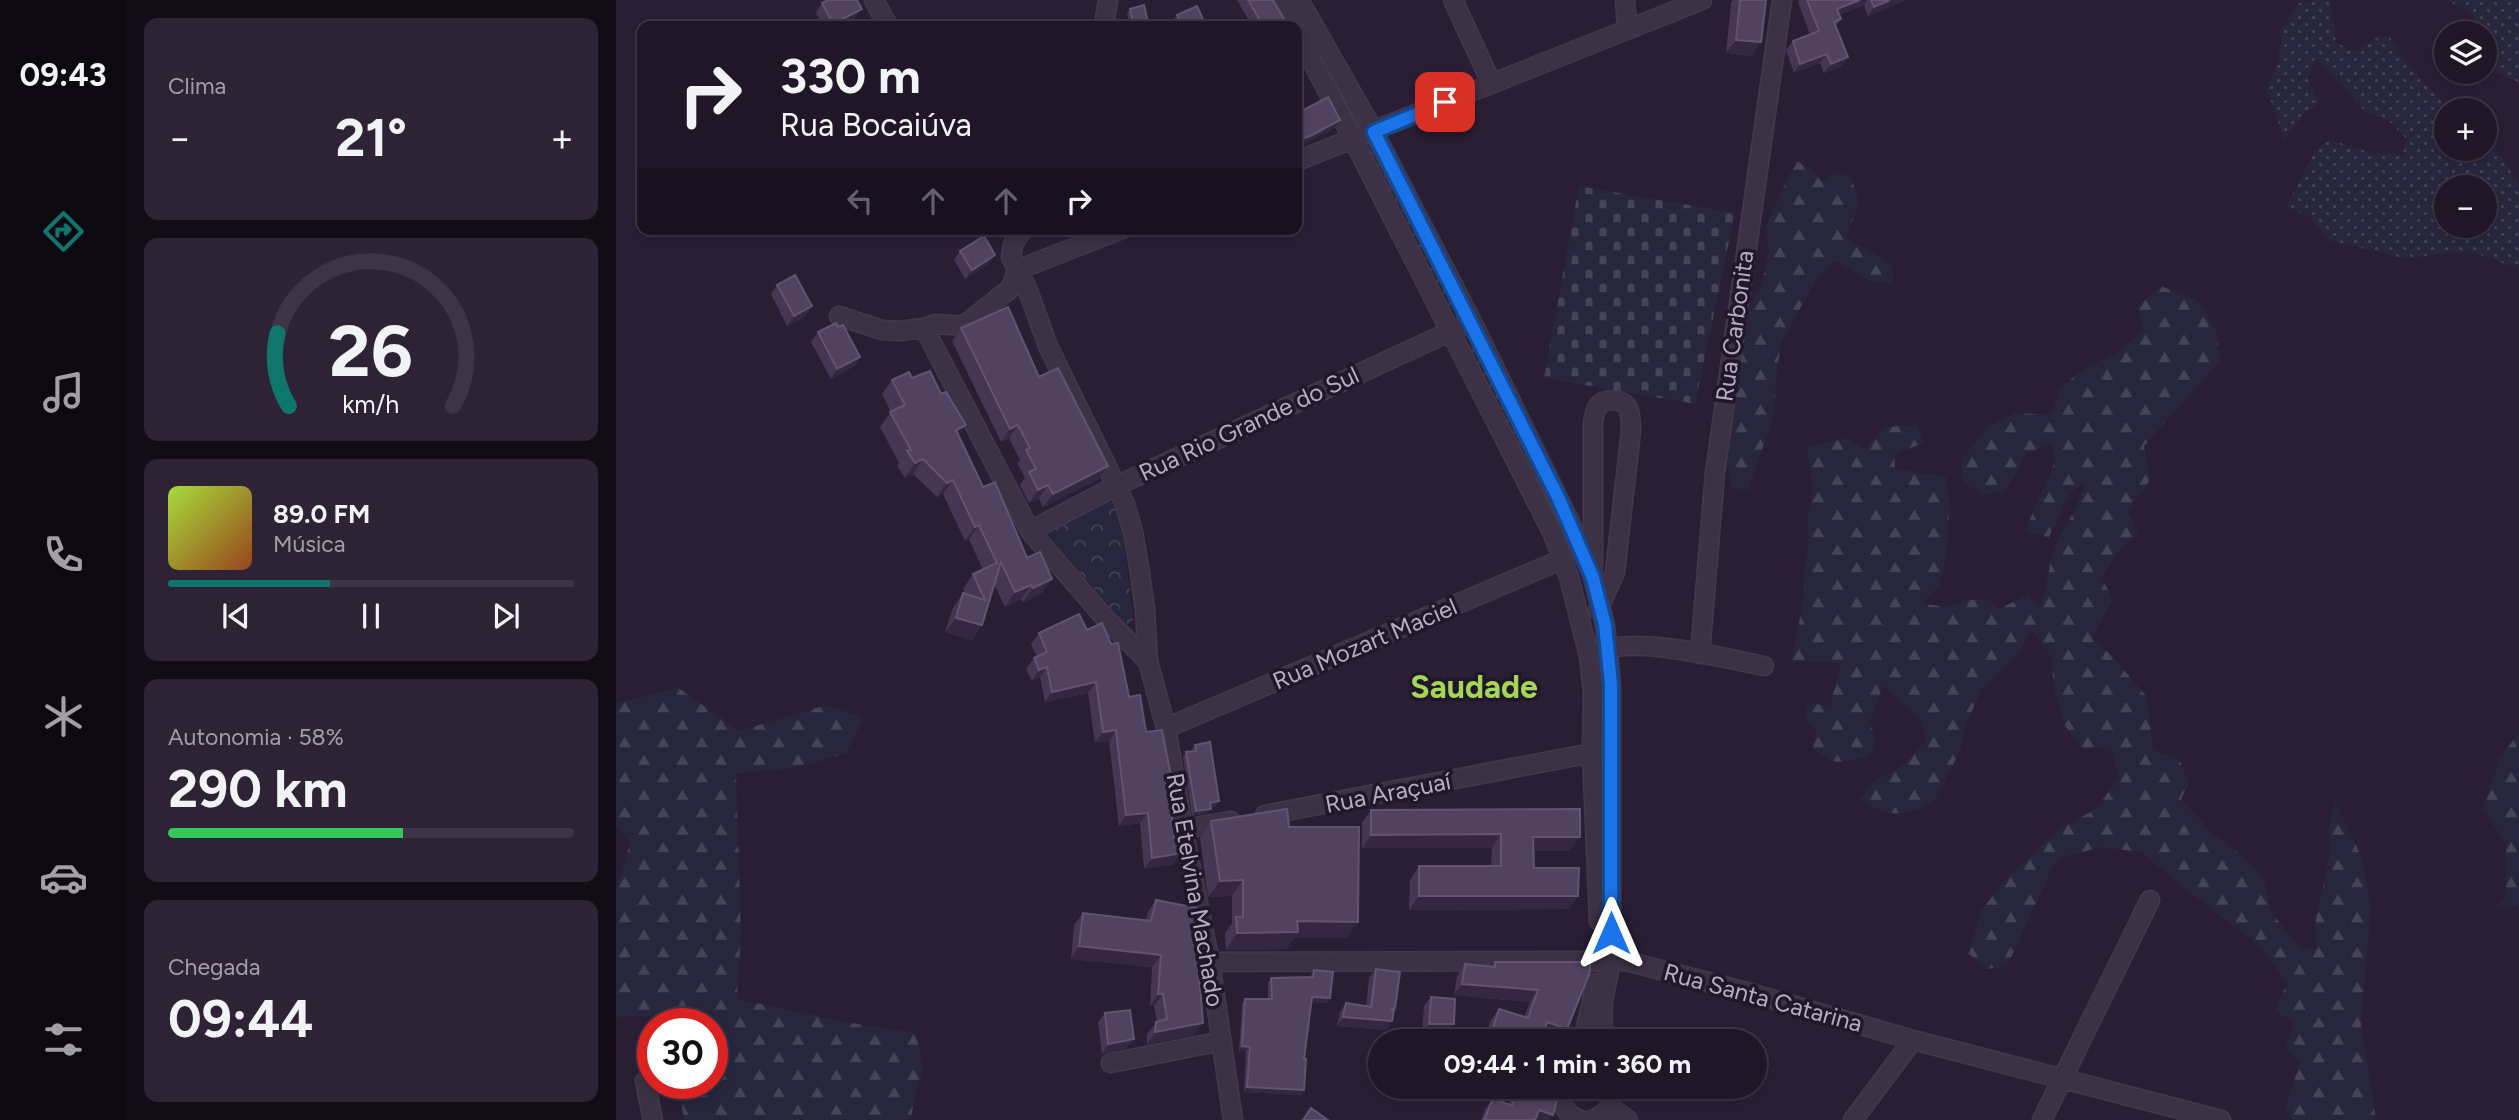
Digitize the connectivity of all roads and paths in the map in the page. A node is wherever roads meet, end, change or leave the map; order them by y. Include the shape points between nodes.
1 (874, 0) edge
2 (1108, 0) edge
3 (1279, 0) edge
4 (1299, 0) edge
5 (1453, 0) edge
6 (1625, 0) edge
7 (1702, 0) edge
8 (1782, 0) edge
9 (885, 21) edge
10 (1105, 21) edge
11 (1290, 21) edge
12 (1627, 28) junction
13 (1302, 42) edge
14 (1491, 82) junction
15 (1374, 132) junction
16 (1353, 139) junction
17 (1302, 159) edge
18 (1019, 235) edge
19 (1107, 235) edge
20 (1017, 270) junction
21 (839, 316) dead end
22 (1472, 322) junction
23 (924, 328) junction
24 (1451, 331) junction
25 (1116, 486) junction
26 (1030, 531) junction
27 (1563, 559) junction
28 (1593, 578) junction
29 (1577, 603) junction
30 (1601, 604) junction
31 (1583, 633) junction
32 (1608, 647) junction
33 (1700, 654) junction
34 (1589, 656) junction
35 (1148, 661) junction
36 (1764, 666) dead end
37 (1166, 728) junction
38 (1592, 753) junction
39 (1183, 830) junction
40 (2150, 900) dead end
41 (1606, 960) junction
42 (1210, 962) junction
43 (1586, 1029) edge
44 (1602, 1029) edge
45 (1913, 1040) junction
46 (1222, 1041) junction
47 (1111, 1063) dead end
48 (2062, 1079) junction
49 (649, 1099) edge
50 (1612, 1099) edge
51 (1559, 1103) edge
52 (1602, 1116) edge
53 (653, 1120) edge
54 (1233, 1120) edge
55 (1581, 1120) edge
56 (1628, 1120) edge
57 (1853, 1120) edge
58 (2042, 1120) edge
59 (2221, 1120) edge

1 - 9 street
2 - 10 street
3 - 11 street
4 - 15 street
5 - 14 street
6 - 12 street
7 - 12 street
8 - 33 street, Rua Carbonita via 1715,473
12 - 14 street
13 - 16 street
14 - 15 street
15 - 16 street
15 - 22 street
16 - 17 street
16 - 24 street
18 - 20 street, Rua Etelvina Machado via 1011,257
19 - 20 street
20 - 23 street via 1011,288 963,326
20 - 25 street, Rua Etelvina Machado
21 - 23 street via 882,330
22 - 24 street, Rua Rio Grande do Sul
22 - 28 street
23 - 26 street, Rua Etelvina Machado
24 - 25 street, Rua Rio Grande do Sul
24 - 27 street
25 - 26 street, Rua Rio Grande do Sul
25 - 35 street, Rua Etelvina Machado via 1133,532
26 - 35 street, Rua Etelvina Machado
27 - 29 street
27 - 37 street, Rua Mozart Maciel
28 - 29 street
28 - 30 street
28 - 30 street via 1593,423 1598,406 1616,400 1629,410 1631,431 1615,572
29 - 31 street
30 - 31 street
30 - 32 street
31 - 34 street
32 - 33 street via 1644,646
32 - 34 street
32 - 41 street
33 - 36 street
34 - 38 street
35 - 37 street, Rua Etelvina Machado
37 - 39 street, Rua Etelvina Machado
38 - 39 street, Rua Araçuaí
38 - 41 street
39 - 42 street, Rua Etelvina Machado
40 - 48 street
41 - 42 street, Rua Santa Catarina
41 - 43 street
41 - 44 street
41 - 45 street, Rua Santa Catarina via 1750,993
42 - 46 street, Rua Etelvina Machado
45 - 48 street, Rua Santa Catarina
45 - 57 street
46 - 47 street
46 - 54 street, Rua Etelvina Machado
48 - 58 street
48 - 59 street, Rua Santa Catarina
49 - 53 street
50 - 52 street
51 - 55 street
52 - 56 street

